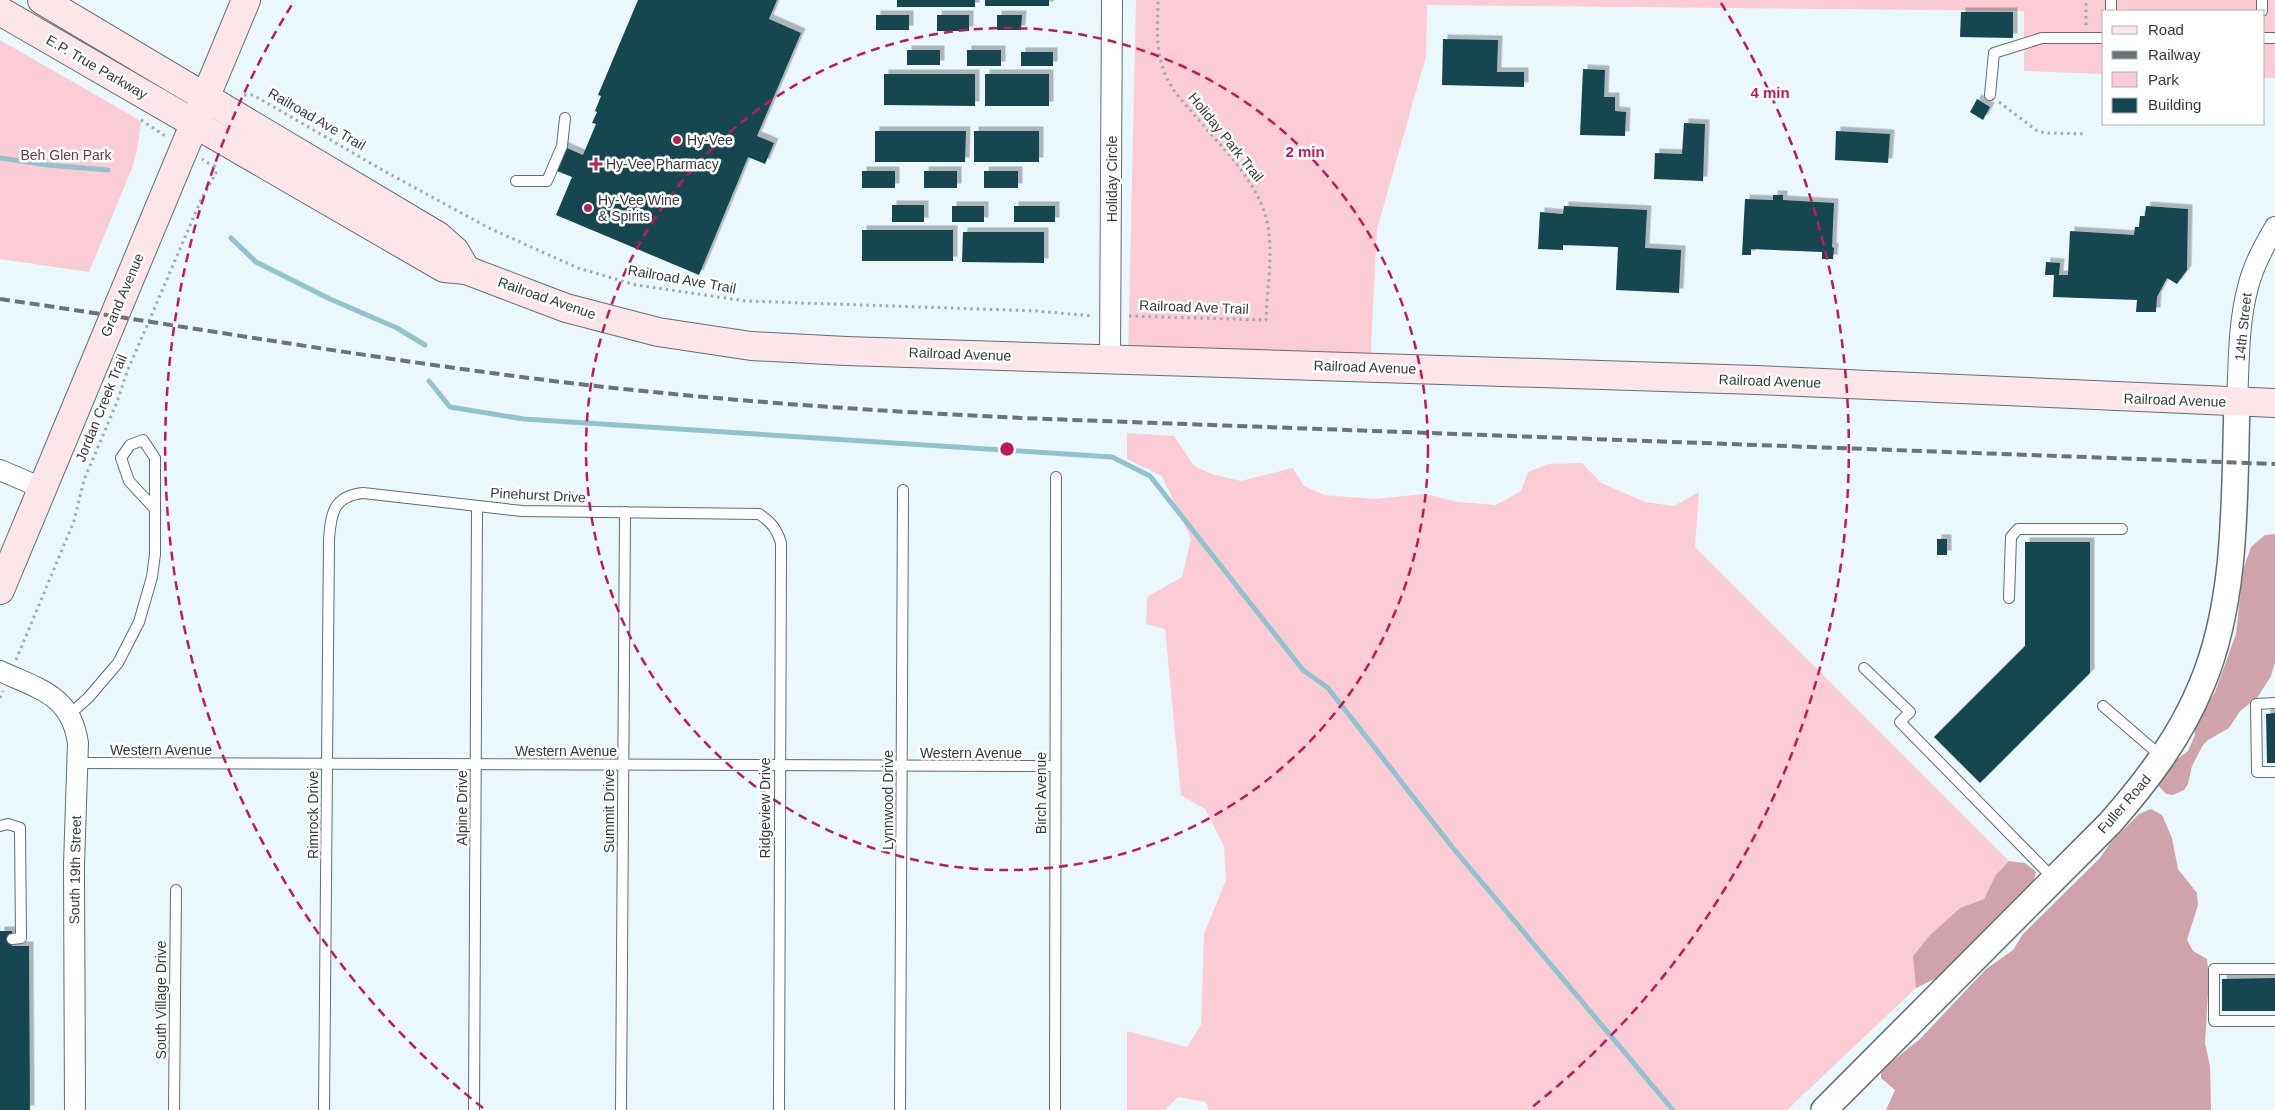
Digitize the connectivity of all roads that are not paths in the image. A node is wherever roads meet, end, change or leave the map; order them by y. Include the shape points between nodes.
1 (42, 0) edge
2 (246, 0) edge
3 (1112, 0) edge
4 (0, 12) edge
5 (2102, 38) edge
6 (1990, 95) road end
7 (204, 97) junction
8 (565, 118) dead end
9 (194, 123) junction
10 (516, 181) dead end
11 (2275, 227) edge
12 (466, 270) junction
13 (1110, 359) junction
14 (2237, 403) junction
15 (2275, 404) edge
16 (0, 470) edge
17 (1056, 477) dead end
18 (42, 488) junction
19 (903, 490) dead end
20 (477, 506) junction
21 (154, 508) junction
22 (625, 512) junction
23 (759, 514) joint
24 (330, 520) joint
25 (2122, 529) dead end
26 (0, 590) edge
27 (2009, 598) dead end
28 (8, 666) edge
29 (1864, 668) dead end
30 (2275, 703) edge
31 (2103, 706) dead end
32 (70, 714) junction
33 (2162, 757) junction
34 (77, 764) junction
35 (327, 764) junction
36 (476, 765) junction
37 (623, 765) junction
38 (779, 766) junction
39 (902, 766) junction
40 (1055, 766) junction
41 (2275, 772) edge
42 (0, 826) edge
43 (2054, 879) junction
44 (176, 890) dead end
45 (12, 939) dead end
46 (2275, 969) edge
47 (2275, 1021) edge
48 (75, 1110) edge
49 (174, 1110) edge
50 (324, 1110) edge
51 (474, 1110) edge
52 (621, 1110) edge
53 (779, 1110) edge
54 (900, 1110) edge
55 (1055, 1110) edge
56 (1824, 1110) edge

1 - 7 main road, E.P. True Parkway
2 - 7 main road, Grand Avenue
3 - 13 street, Holiday Circle
4 - 9 main road, E.P. True Parkway
5 - 6 lane via 2042,38 1994,53
7 - 9 main road, Grand Avenue
7 - 12 main road via 438,236 455,251
8 - 10 lane via 562,146 547,181
9 - 12 main road, Railroad Avenue via 444,268
9 - 18 main road, Grand Avenue
11 - 14 street, 14th Street via 2248,286 2241,325
12 - 13 main road, Railroad Avenue via 566,308 658,332 751,346
13 - 14 main road, Railroad Avenue via 1823,382
14 - 15 main road, Railroad Avenue
14 - 33 street, Fuller Road via 2230,552 2222,621 2202,684
16 - 18 street
17 - 40 lane, Birch Avenue
18 - 26 main road, Grand Avenue
19 - 39 lane, Lynnwood Drive
20 - 22 lane, Pinehurst Drive via 522,511
20 - 24 lane, Pinehurst Drive via 363,493 342,499
20 - 36 lane, Alpine Drive
21 - 21 lane via 155,458 143,440 130,445 121,458 128,481
21 - 32 lane via 155,554 140,622 118,663
22 - 23 lane, Pinehurst Drive
22 - 37 lane, Summit Drive
23 - 38 lane, Ridgeview Drive via 778,532 781,543
24 - 35 lane, Rimrock Drive
25 - 27 lane via 2018,529 2011,537
28 - 32 street, South 19th Street via 54,697
29 - 43 lane via 1910,712 1900,722
30 - 41 lane via 2256,704 2256,772
31 - 33 lane
32 - 34 street, South 19th Street via 76,728
33 - 43 street, Fuller Road via 2116,816
34 - 35 lane, Western Avenue
34 - 48 street, South 19th Street
35 - 36 lane, Western Avenue
35 - 50 lane, Rimrock Drive
36 - 37 lane, Western Avenue
36 - 51 lane, Alpine Drive
37 - 38 lane, Western Avenue
37 - 52 lane, Summit Drive
38 - 39 lane, Western Avenue
38 - 53 lane, Ridgeview Drive
39 - 40 lane, Western Avenue
39 - 54 lane, Lynnwood Drive
40 - 55 lane, Birch Avenue
42 - 45 lane via 8,824 20,828 21,938
43 - 56 street, Fuller Road
44 - 49 lane, South Village Drive
46 - 47 lane via 2214,969 2214,1021

